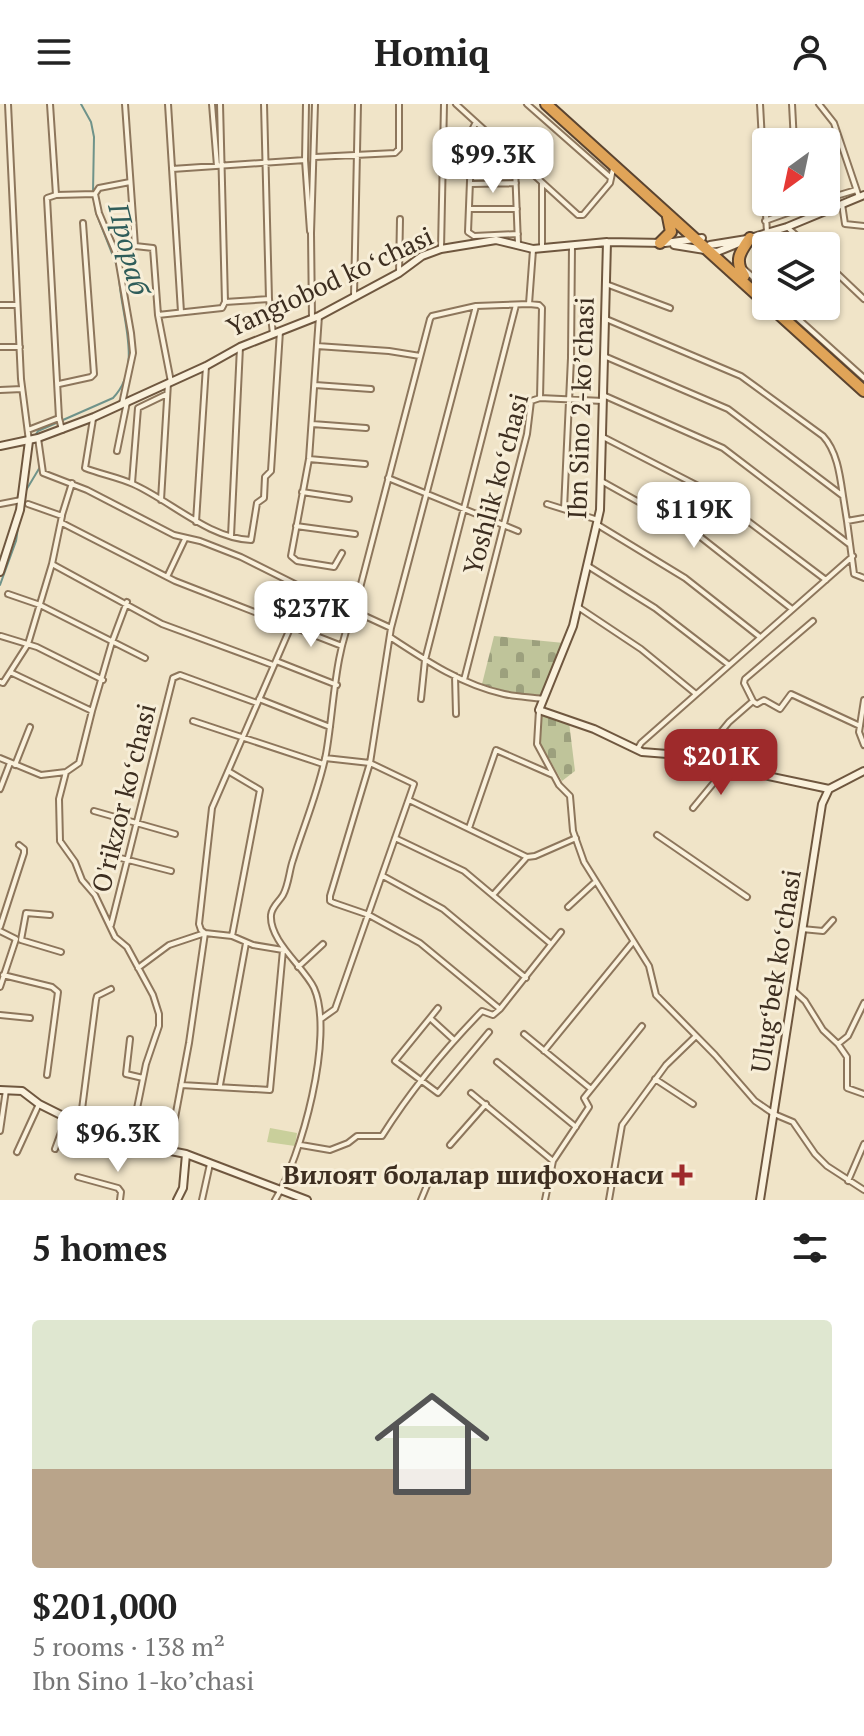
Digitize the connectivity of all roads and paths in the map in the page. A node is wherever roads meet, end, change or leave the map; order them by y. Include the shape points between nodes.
1 (8, 104) edge
2 (50, 104) edge
3 (125, 104) edge
4 (168, 104) edge
5 (212, 104) edge
6 (220, 104) edge
7 (264, 104) edge
8 (306, 104) edge
9 (315, 104) edge
10 (358, 104) edge
11 (399, 104) edge
12 (444, 104) edge
13 (456, 104) edge
14 (527, 104) edge
15 (546, 104) edge
16 (553, 104) edge
17 (760, 104) edge
18 (792, 104) edge
19 (819, 104) edge
20 (476, 122) junction
21 (762, 128) edge
22 (793, 128) edge
23 (836, 128) edge
24 (840, 143) edge
25 (315, 157) junction
26 (357, 157) junction
27 (305, 160) junction
28 (265, 162) junction
29 (219, 166) junction
30 (614, 166) junction
31 (515, 167) dead end
32 (172, 169) junction
33 (611, 178) junction
34 (130, 182) junction
35 (516, 183) junction
36 (542, 183) junction
37 (471, 184) junction
38 (94, 194) junction
39 (860, 194) edge
40 (56, 195) junction
41 (840, 197) edge
42 (842, 204) junction
43 (469, 209) junction
44 (517, 209) junction
45 (668, 215) junction
46 (765, 216) edge
47 (778, 216) edge
48 (400, 219) dead end
49 (765, 221) junction
50 (83, 223) dead end
51 (864, 226) edge
52 (787, 227) junction
53 (767, 232) edge
54 (770, 232) edge
55 (793, 232) edge
56 (311, 233) junction
57 (518, 234) junction
58 (751, 238) junction
59 (607, 242) junction
60 (663, 243) junction
61 (518, 244) junction
62 (572, 245) junction
63 (706, 245) junction
64 (441, 249) junction
65 (533, 249) junction
66 (542, 249) junction
67 (399, 273) junction
68 (752, 275) edge
69 (744, 276) junction
70 (840, 276) edge
71 (752, 283) edge
72 (606, 284) junction
73 (752, 289) edge
74 (354, 298) junction
75 (269, 299) junction
76 (864, 299) edge
77 (225, 302) junction
78 (529, 304) junction
79 (0, 305) edge
80 (17, 305) junction
81 (516, 305) junction
82 (476, 306) junction
83 (670, 308) dead end
84 (181, 312) junction
85 (158, 315) junction
86 (315, 317) junction
87 (606, 319) junction
88 (786, 320) edge
89 (792, 320) edge
90 (800, 320) edge
91 (276, 332) junction
92 (317, 346) junction
93 (0, 347) edge
94 (20, 347) junction
95 (240, 347) junction
96 (420, 356) junction
97 (604, 356) junction
98 (206, 366) junction
99 (864, 378) edge
100 (170, 382) junction
101 (59, 384) junction
102 (315, 385) junction
103 (864, 388) edge
104 (22, 389) junction
105 (371, 389) dead end
106 (0, 390) edge
107 (167, 394) junction
108 (540, 398) junction
109 (603, 398) junction
110 (568, 399) junction
111 (128, 402) junction
112 (137, 410) junction
113 (94, 417) junction
114 (59, 418) junction
115 (312, 424) junction
116 (366, 428) dead end
117 (62, 430) junction
118 (27, 431) junction
119 (603, 437) junction
120 (38, 438) junction
121 (29, 441) junction
122 (0, 446) edge
123 (117, 451) dead end
124 (309, 459) junction
125 (365, 464) dead end
126 (388, 478) junction
127 (603, 482) junction
128 (72, 483) junction
129 (132, 483) junction
130 (302, 492) junction
131 (427, 492) junction
132 (843, 496) junction
133 (349, 499) dead end
134 (161, 500) junction
135 (24, 502) junction
136 (0, 504) edge
137 (547, 504) dead end
138 (465, 508) junction
139 (564, 509) junction
140 (62, 516) junction
141 (864, 518) edge
142 (847, 521) junction
143 (196, 522) junction
144 (598, 522) junction
145 (62, 523) junction
146 (503, 525) junction
147 (296, 526) junction
148 (518, 531) dead end
149 (355, 534) dead end
150 (231, 536) junction
151 (185, 538) junction
152 (849, 544) junction
153 (342, 553) dead end
154 (853, 556) junction
155 (52, 564) junction
156 (588, 566) junction
157 (0, 572) edge
158 (167, 577) junction
159 (864, 578) edge
160 (826, 580) junction
161 (8, 594) dead end
162 (127, 602) junction
163 (40, 605) junction
164 (578, 607) junction
165 (792, 609) junction
166 (354, 611) junction
167 (813, 621) dead end
168 (290, 626) junction
169 (391, 628) junction
170 (1, 636) edge
171 (390, 637) junction
172 (760, 637) junction
173 (112, 642) junction
174 (28, 644) junction
175 (342, 646) junction
176 (145, 658) dead end
177 (425, 660) junction
178 (274, 663) junction
179 (729, 665) junction
180 (10, 672) junction
181 (455, 676) junction
182 (103, 680) junction
183 (464, 680) junction
184 (0, 682) edge
185 (337, 685) junction
186 (696, 694) junction
187 (421, 699) dead end
188 (545, 699) junction
189 (864, 700) edge
190 (258, 701) junction
191 (753, 701) junction
192 (539, 710) junction
193 (92, 711) junction
194 (456, 714) dead end
195 (193, 721) dead end
196 (860, 726) junction
197 (30, 727) dead end
198 (330, 727) junction
199 (244, 736) junction
200 (864, 745) edge
201 (637, 750) junction
202 (0, 758) edge
203 (324, 761) junction
204 (697, 761) junction
205 (370, 763) junction
206 (12, 764) junction
207 (726, 768) junction
208 (228, 771) junction
209 (864, 771) edge
210 (66, 772) junction
211 (554, 776) junction
212 (0, 789) edge
213 (829, 789) junction
214 (409, 800) junction
215 (693, 808) dead end
216 (94, 811) dead end
217 (136, 822) junction
218 (469, 828) junction
219 (175, 834) dead end
220 (657, 835) dead end
221 (395, 838) junction
222 (576, 838) junction
223 (19, 845) dead end
224 (105, 854) dead end
225 (527, 857) junction
226 (128, 860) junction
227 (171, 871) dead end
228 (383, 876) junction
229 (594, 883) junction
230 (493, 895) junction
231 (747, 897) dead end
232 (568, 907) dead end
233 (50, 915) dead end
234 (369, 915) junction
235 (833, 920) dead end
236 (111, 926) junction
237 (0, 929) edge
238 (802, 929) junction
239 (561, 932) dead end
240 (205, 933) junction
241 (232, 936) junction
242 (19, 939) junction
243 (633, 942) junction
244 (246, 943) junction
245 (323, 944) dead end
246 (551, 944) junction
247 (284, 950) junction
248 (61, 952) dead end
249 (298, 967) junction
250 (138, 968) junction
251 (3, 975) junction
252 (526, 978) junction
253 (0, 987) edge
254 (111, 989) dead end
255 (792, 989) junction
256 (864, 1003) edge
257 (438, 1008) dead end
258 (500, 1009) junction
259 (0, 1015) edge
260 (30, 1018) dead end
261 (430, 1018) junction
262 (320, 1020) junction
263 (642, 1026) dead end
264 (489, 1032) dead end
265 (524, 1034) dead end
266 (696, 1036) junction
267 (130, 1039) dead end
268 (454, 1040) junction
269 (838, 1044) junction
270 (544, 1051) junction
271 (497, 1062) dead end
272 (47, 1075) dead end
273 (143, 1078) junction
274 (654, 1079) junction
275 (420, 1080) junction
276 (181, 1085) junction
277 (220, 1085) junction
278 (591, 1089) junction
279 (3, 1090) edge
280 (471, 1093) dead end
281 (864, 1094) edge
282 (39, 1104) junction
283 (486, 1104) junction
284 (693, 1104) dead end
285 (774, 1114) junction
286 (66, 1119) junction
287 (80, 1125) junction
288 (576, 1127) junction
289 (0, 1131) edge
290 (130, 1143) junction
291 (864, 1144) edge
292 (301, 1145) junction
293 (450, 1145) dead end
294 (55, 1149) dead end
295 (169, 1150) junction
296 (17, 1152) dead end
297 (862, 1153) edge
298 (186, 1154) junction
299 (553, 1161) junction
300 (210, 1164) junction
301 (78, 1177) dead end
302 (848, 1181) junction
303 (428, 1183) dead end
304 (864, 1190) edge
305 (281, 1191) junction
306 (120, 1200) edge
307 (177, 1200) edge
308 (202, 1200) edge
309 (275, 1200) edge
310 (307, 1200) edge
311 (421, 1200) edge
312 (545, 1200) edge
313 (609, 1200) edge
314 (760, 1200) edge

1 - 80 street
2 - 40 street
3 - 34 street
4 - 32 street
5 - 29 street
6 - 29 street
7 - 28 street
8 - 27 street
9 - 25 street
10 - 26 street
11 - 26 street via 397,151
12 - 64 street
13 - 20 street
14 - 33 street
15 - 30 highway
16 - 63 highway
17 - 21 street
18 - 22 street
19 - 23 street
20 - 36 street
20 - 37 street
24 - 39 street
25 - 26 street
25 - 56 street
26 - 74 street
27 - 28 street
27 - 56 street
28 - 29 street
28 - 75 street
29 - 32 street
29 - 77 street
30 - 33 street
30 - 45 highway
31 - 35 street
32 - 84 street
33 - 36 street via 581,215
34 - 38 street via 99,188
34 - 85 street via 135,246 153,248
35 - 37 street
35 - 44 street
36 - 66 street
37 - 43 street
38 - 40 street
38 - 111 street via 118,258 131,333
39 - 41 street
39 - 42 street, Yangiobod koʻchasi
40 - 101 street via 47,200
42 - 51 street via 845,224
42 - 52 street, Yangiobod koʻchasi
43 - 44 street
43 - 57 street via 470,235
44 - 57 street
45 - 60 highway via 671,232
45 - 63 highway
46 - 49 street
47 - 49 street
48 - 67 street
49 - 53 street
50 - 101 street via 94,374
52 - 54 street, Yangiobod koʻchasi
52 - 55 street
56 - 86 street
57 - 61 street
58 - 63 street, Yangiobod koʻchasi
58 - 68 street via 743,266
58 - 69 highway via 738,258
59 - 60 street, Yangiobod koʻchasi
59 - 62 street, Yangiobod koʻchasi
59 - 72 street, Ibn Sino 2-koʼchasi
60 - 63 street, Yangiobod koʻchasi
60 - 63 street
61 - 64 street, Yangiobod koʻchasi via 496,240
61 - 65 street, Yangiobod koʻchasi
62 - 66 street, Yangiobod koʻchasi
62 - 110 street
63 - 69 highway
63 - 73 highway
64 - 67 street, Yangiobod koʻchasi
65 - 66 street, Yangiobod koʻchasi
65 - 78 street, Yoshlik koʻchasi
67 - 74 street, Yangiobod koʻchasi
69 - 71 highway
70 - 76 street
72 - 83 street
72 - 87 street, Ibn Sino 2-koʼchasi
74 - 86 street, Yangiobod koʻchasi
75 - 77 street
75 - 91 street
77 - 84 street via 222,308
78 - 81 street
78 - 108 street, Yoshlik koʻchasi via 542,308
79 - 80 street
80 - 94 street
81 - 82 street
81 - 138 street, Yoshlik koʻchasi
82 - 96 street via 431,316
82 - 131 street
84 - 85 street
85 - 100 street
86 - 91 street, Yangiobod koʻchasi
86 - 92 street
87 - 97 street, Ibn Sino 2-koʼchasi
87 - 132 street via 741,376 823,436 840,473
88 - 103 highway
89 - 103 highway
90 - 99 street
91 - 95 street, Yangiobod koʻchasi
91 - 150 street via 271,471 265,477 264,498 256,506 251,540
92 - 96 street
92 - 102 street
93 - 94 street
94 - 104 street
95 - 98 street, Yangiobod koʻchasi
95 - 150 street
96 - 126 street
97 - 109 street, Ibn Sino 2-koʼchasi
97 - 132 street via 728,409
98 - 100 street, Yangiobod koʻchasi
98 - 143 street
100 - 107 street
100 - 111 street, Yangiobod koʻchasi
101 - 114 street
102 - 105 street
102 - 115 street
104 - 106 street
104 - 118 street
107 - 112 street
107 - 134 street
108 - 110 street
108 - 146 street, Yoshlik koʻchasi via 531,401
109 - 110 street
109 - 119 street, Ibn Sino 2-koʼchasi
109 - 152 street via 723,448
110 - 139 street
111 - 112 street
111 - 113 street, Yangiobod koʻchasi
111 - 123 street
112 - 129 street
113 - 117 street, Yangiobod koʻchasi
113 - 129 street via 83,466
114 - 117 street
114 - 118 street
115 - 116 street
115 - 124 street
117 - 120 street, Yangiobod koʻchasi
118 - 121 street
119 - 127 street, Ibn Sino 2-koʼchasi
119 - 160 street via 708,491
120 - 121 street, Yangiobod koʻchasi
120 - 128 street via 41,471
121 - 122 street, Yangiobod koʻchasi
121 - 135 street
124 - 125 street
124 - 130 street
126 - 131 street
126 - 166 street
127 - 144 street, Ibn Sino 2-koʼchasi
127 - 165 street via 698,535
128 - 140 street
128 - 151 street
129 - 134 street
130 - 133 street
130 - 147 street
131 - 138 street
131 - 169 street
132 - 142 street
134 - 143 street
135 - 136 street
135 - 140 street
135 - 157 street
137 - 139 street
138 - 146 street
138 - 177 street, Yoshlik koʻchasi
139 - 144 street
140 - 145 street
141 - 142 street
142 - 152 street
143 - 150 street
144 - 156 street, Ibn Sino 2-koʼchasi
144 - 172 street via 685,578
145 - 155 street
145 - 158 street
146 - 148 street
146 - 183 street, Yoshlik koʻchasi
147 - 149 street
147 - 153 street via 293,560 334,567
151 - 158 street
151 - 168 street via 241,557 305,589
152 - 154 street
154 - 159 street via 854,574
154 - 160 street
155 - 162 street
155 - 163 street
156 - 164 street, Ibn Sino 2-koʼchasi
156 - 179 street via 655,608
158 - 168 street
160 - 165 street
161 - 163 street
162 - 173 street
162 - 178 street via 162,624
163 - 173 street
163 - 174 street
164 - 186 street
164 - 188 street, Ibn Sino 2-koʼchasi
165 - 172 street
166 - 169 street
166 - 175 street
167 - 191 street via 745,679
168 - 175 street
168 - 178 street
169 - 171 street
170 - 174 street
171 - 177 street
171 - 205 street
172 - 179 street
173 - 176 street
173 - 182 street
174 - 180 street
174 - 182 street
175 - 185 street
177 - 181 street
177 - 187 street, Yoshlik koʻchasi
178 - 185 street
178 - 190 street
179 - 186 street
180 - 184 street
180 - 193 street
181 - 183 street
181 - 194 street
182 - 193 street
183 - 188 street via 504,694
185 - 198 street
186 - 201 street
188 - 192 street, Ibn Sino 2-koʼchasi
189 - 196 street
190 - 198 street
190 - 199 street
190 - 217 street, O'rikzor koʻchasi via 180,675 173,678
191 - 196 street via 764,700 780,709 791,694
191 - 204 street
192 - 201 street
192 - 211 street via 537,744
193 - 210 street via 79,763
195 - 199 street
196 - 200 street
197 - 206 street
198 - 203 street
199 - 203 street
199 - 208 street
201 - 204 street
202 - 206 street
203 - 205 street
203 - 247 street via 285,891 271,912
204 - 207 street
205 - 214 street via 410,780 414,784
205 - 234 street via 330,896 334,903
206 - 210 street via 41,775
206 - 212 street
207 - 213 street
207 - 215 street
208 - 240 street via 210,818 199,924
208 - 241 street via 260,792
209 - 213 street
210 - 236 street via 59,799 60,841
211 - 218 street via 496,750
211 - 222 street via 570,796
213 - 238 street, Ulugʻbek koʻchasi via 821,809
214 - 218 street
214 - 221 street
216 - 217 street
217 - 219 street
217 - 226 street, O'rikzor koʻchasi
218 - 225 street
220 - 231 street
221 - 228 street
221 - 230 street via 457,867
222 - 225 street
222 - 229 street
223 - 237 street via 24,853
224 - 226 street
225 - 230 street
226 - 227 street
226 - 236 street, O'rikzor koʻchasi
228 - 234 street
228 - 252 street via 443,909
229 - 232 street
229 - 243 street
230 - 246 street
233 - 242 street via 26,913
234 - 258 street via 420,943
234 - 262 street via 335,1009
235 - 238 street via 823,931
236 - 250 street
237 - 242 street
238 - 255 street, Ulugʻbek koʻchasi
239 - 246 street
240 - 241 street
240 - 250 street via 169,945
240 - 276 street
241 - 244 street
242 - 248 street
242 - 251 street
243 - 266 street via 649,966 656,995
243 - 270 street
244 - 247 street
244 - 277 street
245 - 249 street
246 - 252 street
247 - 249 street
247 - 277 street via 271,1088 268,1092
249 - 262 street via 314,988
250 - 273 street via 159,1014
251 - 253 street
251 - 272 street via 58,992
252 - 258 street
254 - 287 street via 96,1000
255 - 269 street
255 - 285 street, Ulugʻbek koʻchasi
256 - 269 street via 848,1036
257 - 261 street
258 - 268 street via 493,1015 482,1011
259 - 260 street
261 - 268 street
261 - 275 street via 395,1059
262 - 292 street
263 - 278 street
264 - 275 street via 439,1092
265 - 270 street
266 - 274 street
266 - 285 street via 744,1090
267 - 273 street via 126,1074
268 - 275 street
269 - 281 street via 847,1057 847,1088
270 - 278 street
271 - 288 street
273 - 290 street
274 - 284 street
274 - 313 street via 622,1125
275 - 292 street via 382,1136 357,1136 330,1150
276 - 277 street
276 - 295 street
278 - 288 street via 583,1099 590,1106
279 - 282 street via 22,1091
279 - 289 street
280 - 283 street
282 - 286 street
282 - 296 street
283 - 293 street
283 - 299 street
285 - 302 street via 793,1122 815,1154
285 - 314 street, Ulugʻbek koʻchasi
286 - 287 street
286 - 294 street
287 - 290 street
288 - 299 street
290 - 295 street
291 - 297 street
292 - 305 street
295 - 298 street
297 - 302 street
298 - 300 street
298 - 307 street
299 - 312 street
300 - 305 street
300 - 308 street
301 - 306 street via 118,1188
302 - 304 street
303 - 311 street
305 - 309 street
305 - 310 street

